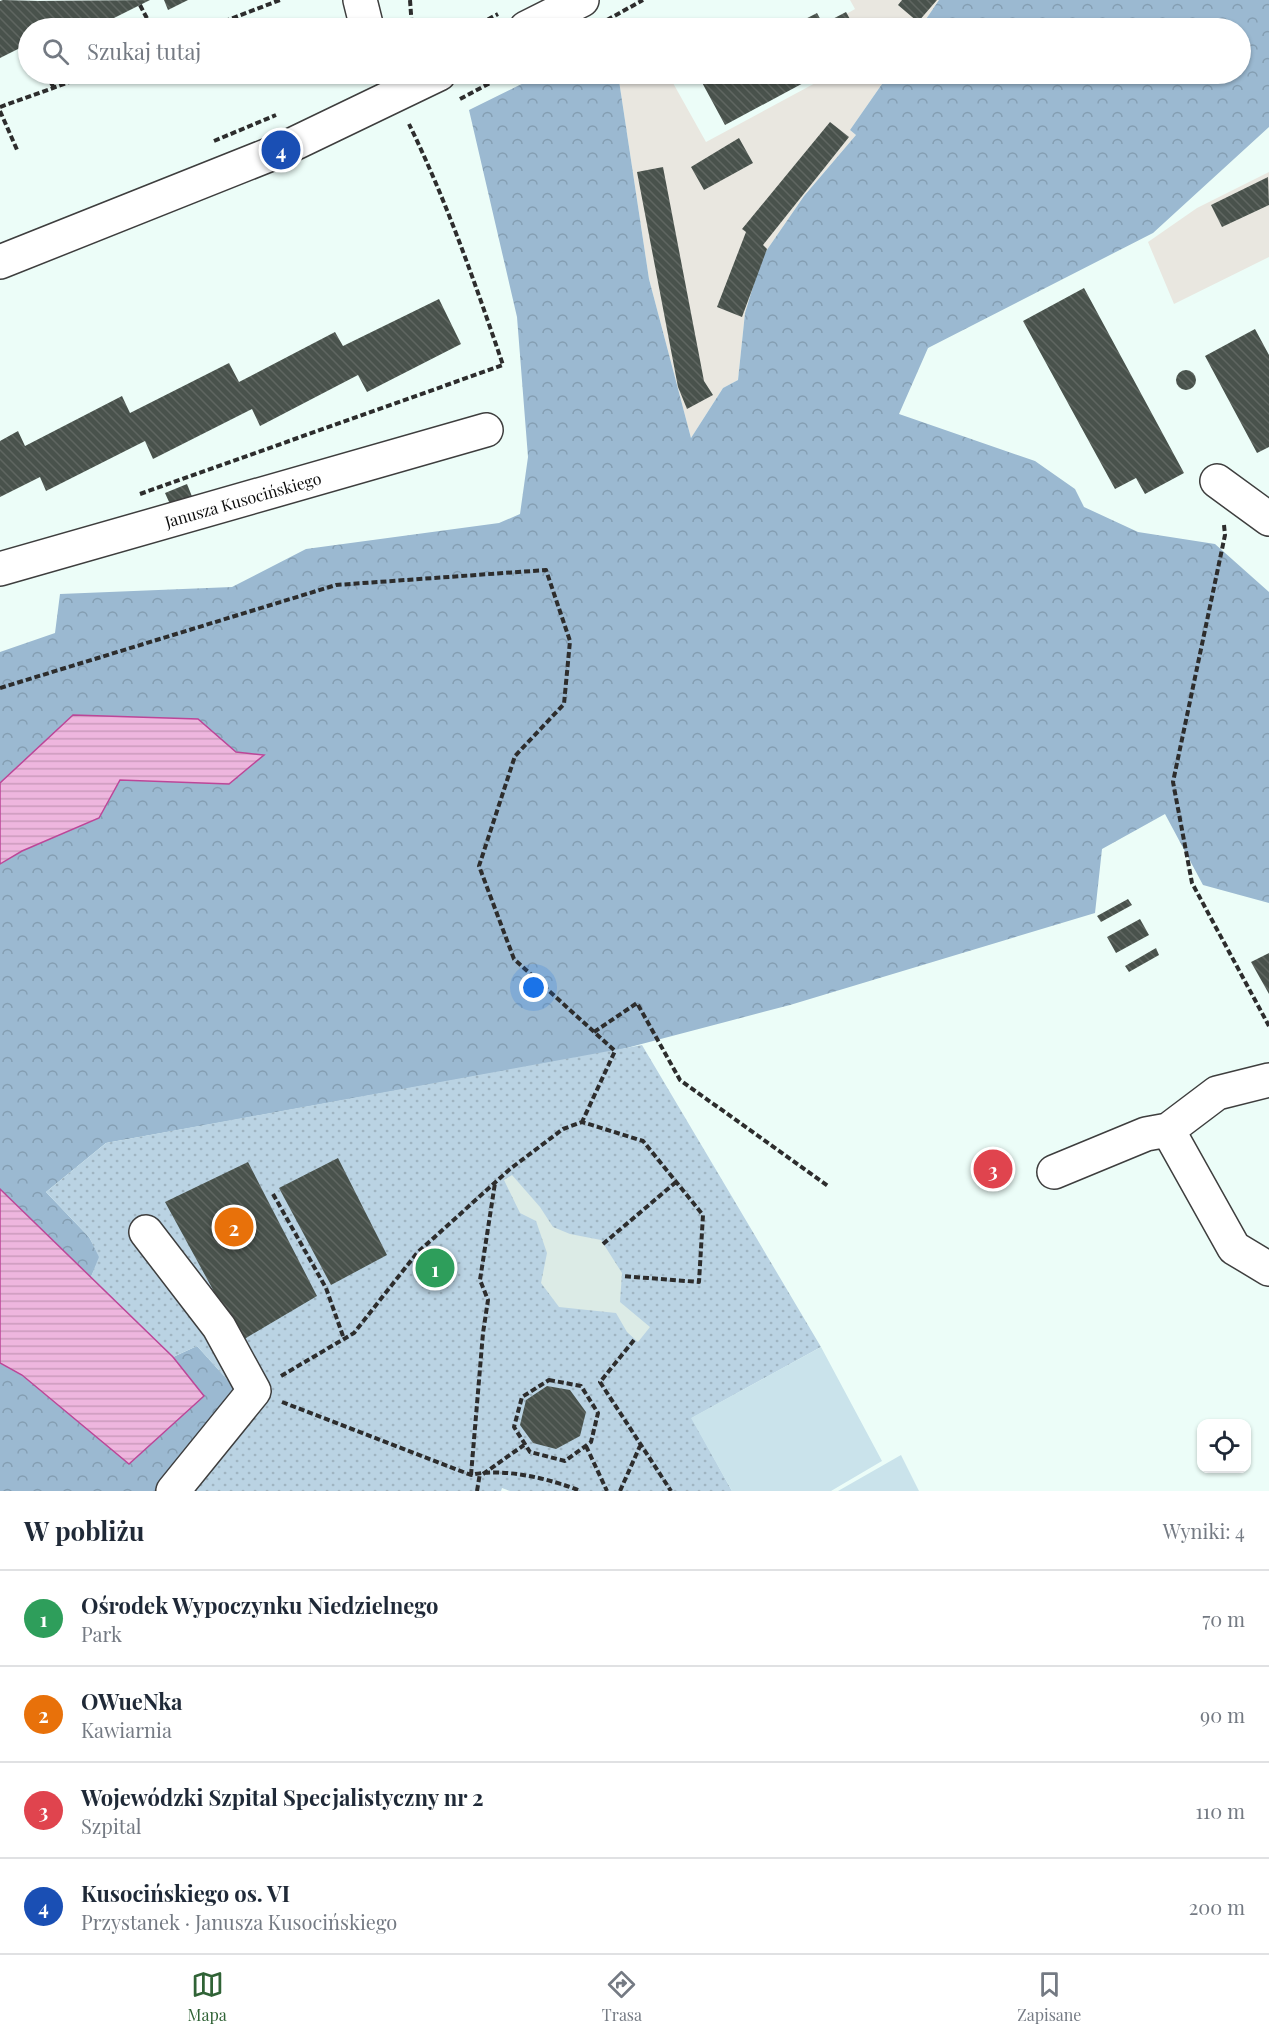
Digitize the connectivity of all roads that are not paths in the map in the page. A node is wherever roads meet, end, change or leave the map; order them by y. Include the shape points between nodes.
1 (360, 0) edge
2 (591, 11) edge
3 (365, 18) edge
4 (564, 18) edge
5 (421, 84) edge
6 (395, 98) edge
7 (0, 262) edge
8 (486, 430) dead end
9 (1217, 481) road end
10 (1269, 519) edge
11 (0, 569) edge
12 (1269, 1080) edge
13 (1168, 1130) junction
14 (1054, 1172) dead end
15 (146, 1232) dead end
16 (1269, 1269) edge
17 (173, 1491) edge

1 - 3 street
2 - 4 street
5 - 6 street
6 - 7 street via 281,150
8 - 11 street, Janusza Kusocińskiego
9 - 10 street
12 - 13 street via 1217,1093
13 - 14 street via 1146,1134
13 - 16 street via 1234,1248
15 - 17 street via 219,1327 254,1391

